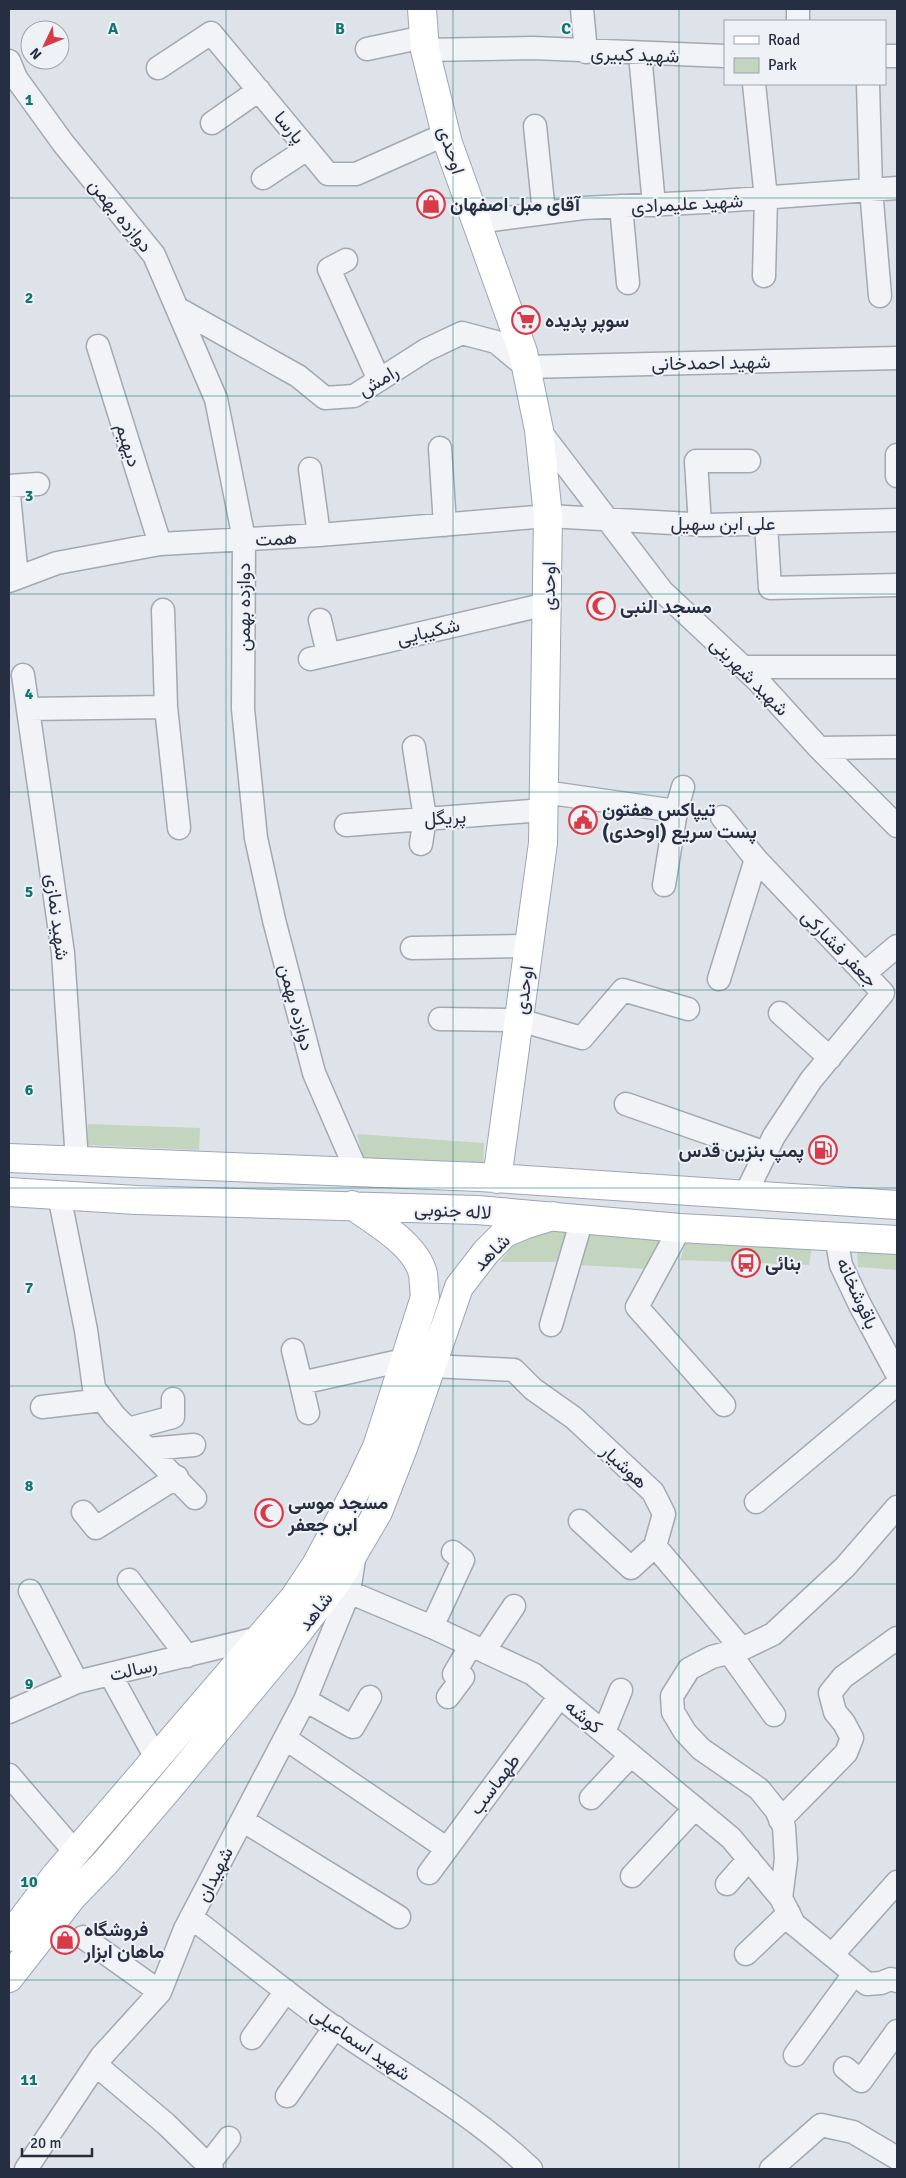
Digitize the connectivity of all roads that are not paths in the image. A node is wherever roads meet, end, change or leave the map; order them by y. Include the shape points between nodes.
1 (422, 9) edge
2 (582, 9) edge
3 (425, 44) junction
4 (367, 49) dead end
5 (586, 52) junction
6 (640, 54) junction
7 (724, 56) edge
8 (158, 68) dead end
9 (11, 74) edge
10 (754, 85) edge
11 (868, 85) edge
12 (259, 90) junction
13 (212, 123) dead end
14 (535, 126) dead end
15 (446, 134) junction
16 (308, 149) junction
17 (263, 178) dead end
18 (897, 188) edge
19 (871, 189) junction
20 (766, 198) junction
21 (654, 205) junction
22 (621, 206) junction
23 (544, 213) junction
24 (477, 222) junction
25 (346, 260) dead end
26 (764, 276) dead end
27 (628, 283) dead end
28 (880, 296) dead end
29 (177, 308) junction
30 (98, 346) dead end
31 (897, 358) edge
32 (526, 367) junction
33 (379, 380) junction
34 (539, 430) junction
35 (440, 448) dead end
36 (897, 455) edge
37 (750, 461) dead end
38 (310, 469) dead end
39 (897, 476) edge
40 (38, 484) dead end
41 (9, 486) edge
42 (9, 495) edge
43 (548, 516) junction
44 (897, 520) edge
45 (607, 521) junction
46 (766, 524) junction
47 (445, 525) junction
48 (700, 525) junction
49 (319, 535) junction
50 (244, 540) junction
51 (160, 544) junction
52 (13, 579) edge
53 (897, 585) edge
54 (547, 604) junction
55 (163, 610) dead end
56 (320, 620) dead end
57 (743, 666) junction
58 (897, 667) edge
59 (24, 675) dead end
60 (166, 706) junction
61 (28, 709) junction
62 (414, 747) dead end
63 (897, 747) edge
64 (819, 748) junction
65 (683, 787) dead end
66 (544, 801) junction
67 (676, 811) junction
68 (722, 817) dead end
69 (425, 818) junction
70 (346, 825) dead end
71 (897, 826) edge
72 (178, 828) dead end
73 (421, 844) dead end
74 (756, 859) junction
75 (664, 885) dead end
76 (529, 946) junction
77 (897, 946) edge
78 (412, 948) dead end
79 (865, 973) junction
80 (719, 979) dead end
81 (890, 999) edge
82 (688, 1009) dead end
83 (780, 1013) dead end
84 (440, 1019) dead end
85 (519, 1020) junction
86 (830, 1058) junction
87 (626, 1104) dead end
88 (766, 1153) junction
89 (9, 1158) edge
90 (77, 1161) junction
91 (357, 1172) junction
92 (497, 1179) junction
93 (9, 1192) edge
94 (59, 1195) junction
95 (745, 1195) junction
96 (352, 1205) junction
97 (897, 1206) edge
98 (553, 1216) junction
99 (582, 1219) junction
100 (680, 1228) junction
101 (836, 1236) junction
102 (897, 1240) edge
103 (550, 1325) dead end
104 (293, 1350) dead end
105 (404, 1360) junction
106 (432, 1366) junction
107 (897, 1374) edge
108 (301, 1383) junction
109 (897, 1384) edge
110 (173, 1399) dead end
111 (103, 1400) junction
112 (724, 1405) dead end
113 (42, 1406) dead end
114 (308, 1413) dead end
115 (128, 1429) junction
116 (194, 1445) dead end
117 (149, 1449) junction
118 (177, 1477) junction
119 (196, 1498) dead end
120 (756, 1502) dead end
121 (897, 1507) edge
122 (83, 1512) dead end
123 (580, 1521) dead end
124 (656, 1546) junction
125 (453, 1552) dead end
126 (355, 1553) junction
127 (128, 1580) dead end
128 (30, 1591) dead end
129 (348, 1592) junction
130 (514, 1606) dead end
131 (432, 1627) junction
132 (262, 1637) junction
133 (897, 1638) edge
134 (478, 1648) junction
135 (736, 1651) junction
136 (187, 1656) junction
137 (110, 1674) junction
138 (77, 1682) junction
139 (621, 1690) dead end
140 (560, 1696) junction
141 (370, 1697) dead end
142 (448, 1697) dead end
143 (305, 1700) junction
144 (9, 1712) edge
145 (774, 1715) dead end
146 (604, 1732) junction
147 (286, 1739) junction
148 (631, 1755) junction
149 (156, 1758) junction
150 (9, 1775) edge
151 (591, 1798) dead end
152 (695, 1808) junction
153 (242, 1820) junction
154 (780, 1820) junction
155 (446, 1848) junction
156 (76, 1853) junction
157 (748, 1859) junction
158 (429, 1873) dead end
159 (632, 1876) dead end
160 (897, 1882) edge
161 (727, 1884) dead end
162 (785, 1905) junction
163 (398, 1917) dead end
164 (191, 1918) junction
165 (9, 1937) edge
166 (83, 1937) dead end
167 (746, 1954) dead end
168 (832, 1956) junction
169 (854, 1974) junction
170 (9, 1978) edge
171 (897, 1981) edge
172 (286, 1991) junction
173 (160, 1992) junction
174 (335, 2027) junction
175 (896, 2036) edge
176 (252, 2038) dead end
177 (795, 2055) dead end
178 (96, 2065) junction
179 (845, 2068) dead end
180 (287, 2096) dead end
181 (229, 2138) dead end
182 (897, 2158) edge
183 (210, 2167) edge
184 (26, 2169) edge
185 (531, 2169) edge
186 (771, 2169) edge

1 - 3 main road, اوحدی
2 - 5 street
3 - 4 street, شهید کبیری
3 - 5 street, شهید کبیری
3 - 15 main road, اوحدی
5 - 6 street, شهید کبیری
6 - 7 street, شهید کبیری
6 - 21 street
8 - 12 street, پارسا via 211,33
9 - 29 street, دوازده بهمن via 154,254
10 - 20 street
11 - 19 street
12 - 13 street
12 - 16 street, پارسا
14 - 23 street
15 - 16 street, پارسا via 356,174 328,174
15 - 24 main road, اوحدی
16 - 17 street
18 - 19 street, شهید علیمرادی
19 - 20 street, شهید علیمرادی
19 - 28 street
20 - 21 street, شهید علیمرادی
20 - 26 street
21 - 22 street, شهید علیمرادی
22 - 23 street, شهید علیمرادی
22 - 27 street
23 - 24 street, شهید علیمرادی
24 - 32 main road, اوحدی
25 - 33 street via 329,269
29 - 33 street, رامش via 298,376 325,398 354,396
29 - 50 street, دوازده بهمن via 216,399
30 - 51 street, دیهیم
31 - 32 street, شهید احمدخانی
32 - 33 street, رامش via 496,342 462,333 426,350
32 - 34 main road, اوحدی
34 - 43 main road, اوحدی
34 - 45 street, شهید شهرینی
35 - 47 street
36 - 39 street
37 - 48 street via 696,461
38 - 49 street
40 - 41 street
42 - 52 street
43 - 45 street, علی ابن سهیل
43 - 47 street, همت
43 - 54 main road, اوحدی
44 - 46 street, علی ابن سهیل
45 - 48 street, علی ابن سهیل
45 - 57 street, شهید شهرینی via 662,590
46 - 48 street, علی ابن سهیل
46 - 53 street via 770,588
47 - 49 street, همت
49 - 50 street, همت
50 - 51 street, همت
50 - 91 street, دوازده بهمن via 243,709 256,838 314,1073
51 - 52 street, همت via 58,563
54 - 56 street, شکیبایی via 319,657
54 - 66 main road, اوحدی
55 - 60 street
57 - 58 street
57 - 64 street, شهید شهرینی
59 - 61 street, شهید نمازی
60 - 61 street
60 - 72 street
61 - 90 street, شهید نمازی via 63,953
62 - 69 street
63 - 64 street
64 - 71 street, شهید شهرینی
65 - 67 street
66 - 67 street, پریگل
66 - 69 street, پریگل
66 - 76 main road, اوحدی via 543,843
67 - 75 street
68 - 74 street, جعفر فشارکی
69 - 70 street, پریگل via 388,830
69 - 73 street
74 - 79 street, جعفر فشارکی
74 - 80 street
76 - 78 street
76 - 85 main road, اوحدی
77 - 79 street
79 - 81 street, جعفر فشارکی
81 - 86 street, جعفر فشارکی
82 - 85 street via 623,990 582,1038
83 - 86 street
84 - 85 street
85 - 92 main road, اوحدی
86 - 88 street, جعفر فشارکی via 811,1080
87 - 88 street
88 - 95 street, جعفر فشارکی
89 - 90 main road, لاله جنوبی
90 - 91 main road, لاله جنوبی
91 - 92 main road, لاله جنوبی
92 - 95 main road, لاله جنوبی
93 - 94 main road, لاله جنوبی
94 - 96 main road, لاله جنوبی
94 - 111 street via 94,1388
95 - 97 main road, لاله جنوبی
96 - 98 main road, لاله جنوبی
96 - 105 main road, شاهد via 396,1237 417,1259 423,1274 425,1297
98 - 99 main road, لاله جنوبی
98 - 106 main road, شاهد via 505,1233 486,1252 459,1287
99 - 100 main road, لاله جنوبی
99 - 103 street
100 - 101 main road, لاله جنوبی
100 - 112 street via 637,1307
101 - 102 main road, لاله جنوبی
101 - 107 street, باقوشخانه via 841,1265
104 - 108 street
105 - 106 street, هوشیار
105 - 108 street
105 - 132 main road, شاهد via 377,1447 360,1484 316,1565
106 - 124 street, هوشیار via 514,1370 533,1389 574,1418 653,1492 664,1514
106 - 126 main road, شاهد via 378,1512
108 - 114 street
109 - 120 street
110 - 115 street via 173,1417
111 - 113 street
111 - 115 street
115 - 117 street
116 - 117 street
117 - 118 street
118 - 119 street
118 - 122 street via 96,1528
121 - 135 street via 846,1567 780,1627
123 - 124 street via 631,1568
124 - 135 street
125 - 131 street via 463,1560
126 - 129 street, شهیدان
126 - 170 main road, شاهد via 295,1636 148,1813 73,1896
127 - 136 street
128 - 138 street
129 - 131 street, کوشه
129 - 143 street, شهیدان
130 - 134 street
131 - 134 street, کوشه
132 - 136 street, رسالت
132 - 149 main road, شاهد
133 - 154 street via 844,1677 830,1693 834,1712 852,1738 846,1753
134 - 140 street, کوشه via 533,1674
134 - 142 street via 454,1674 462,1677
135 - 145 street
135 - 154 street via 712,1657 689,1669 672,1696 673,1712 701,1749 759,1789
136 - 137 street, رسالت
137 - 138 street, رسالت
137 - 149 street
138 - 144 street, رسالت
139 - 146 street
140 - 146 street, کوشه
140 - 155 street, طهماسب
141 - 143 street via 352,1727
143 - 147 street, شهیدان
146 - 148 street, کوشه
147 - 153 street, شهیدان
147 - 155 street
148 - 151 street
148 - 152 street, کوشه
149 - 156 main road, شاهد
150 - 156 street
152 - 157 street, کوشه via 731,1838
152 - 159 street
153 - 163 street
153 - 164 street, شهیدان
154 - 162 street via 784,1827 786,1859
155 - 158 street, طهماسب
156 - 165 main road, شاهد
157 - 161 street
157 - 162 street, کوشه
160 - 168 street
162 - 167 street
162 - 168 street, کوشه via 794,1924
164 - 172 street, شهید اسماعیلی
164 - 173 street, شهیدان
166 - 173 street
168 - 169 street, کوشه
169 - 171 street, کوشه via 867,1984 891,1979
169 - 177 street
172 - 174 street, شهید اسماعیلی
172 - 176 street
173 - 178 street, شهیدان
174 - 180 street
174 - 185 street, شهید اسماعیلی via 454,2105 504,2143
175 - 179 street via 862,2080
178 - 183 street via 166,2124
178 - 184 street, شهیدان
181 - 183 street
182 - 186 street via 853,2132 821,2125

